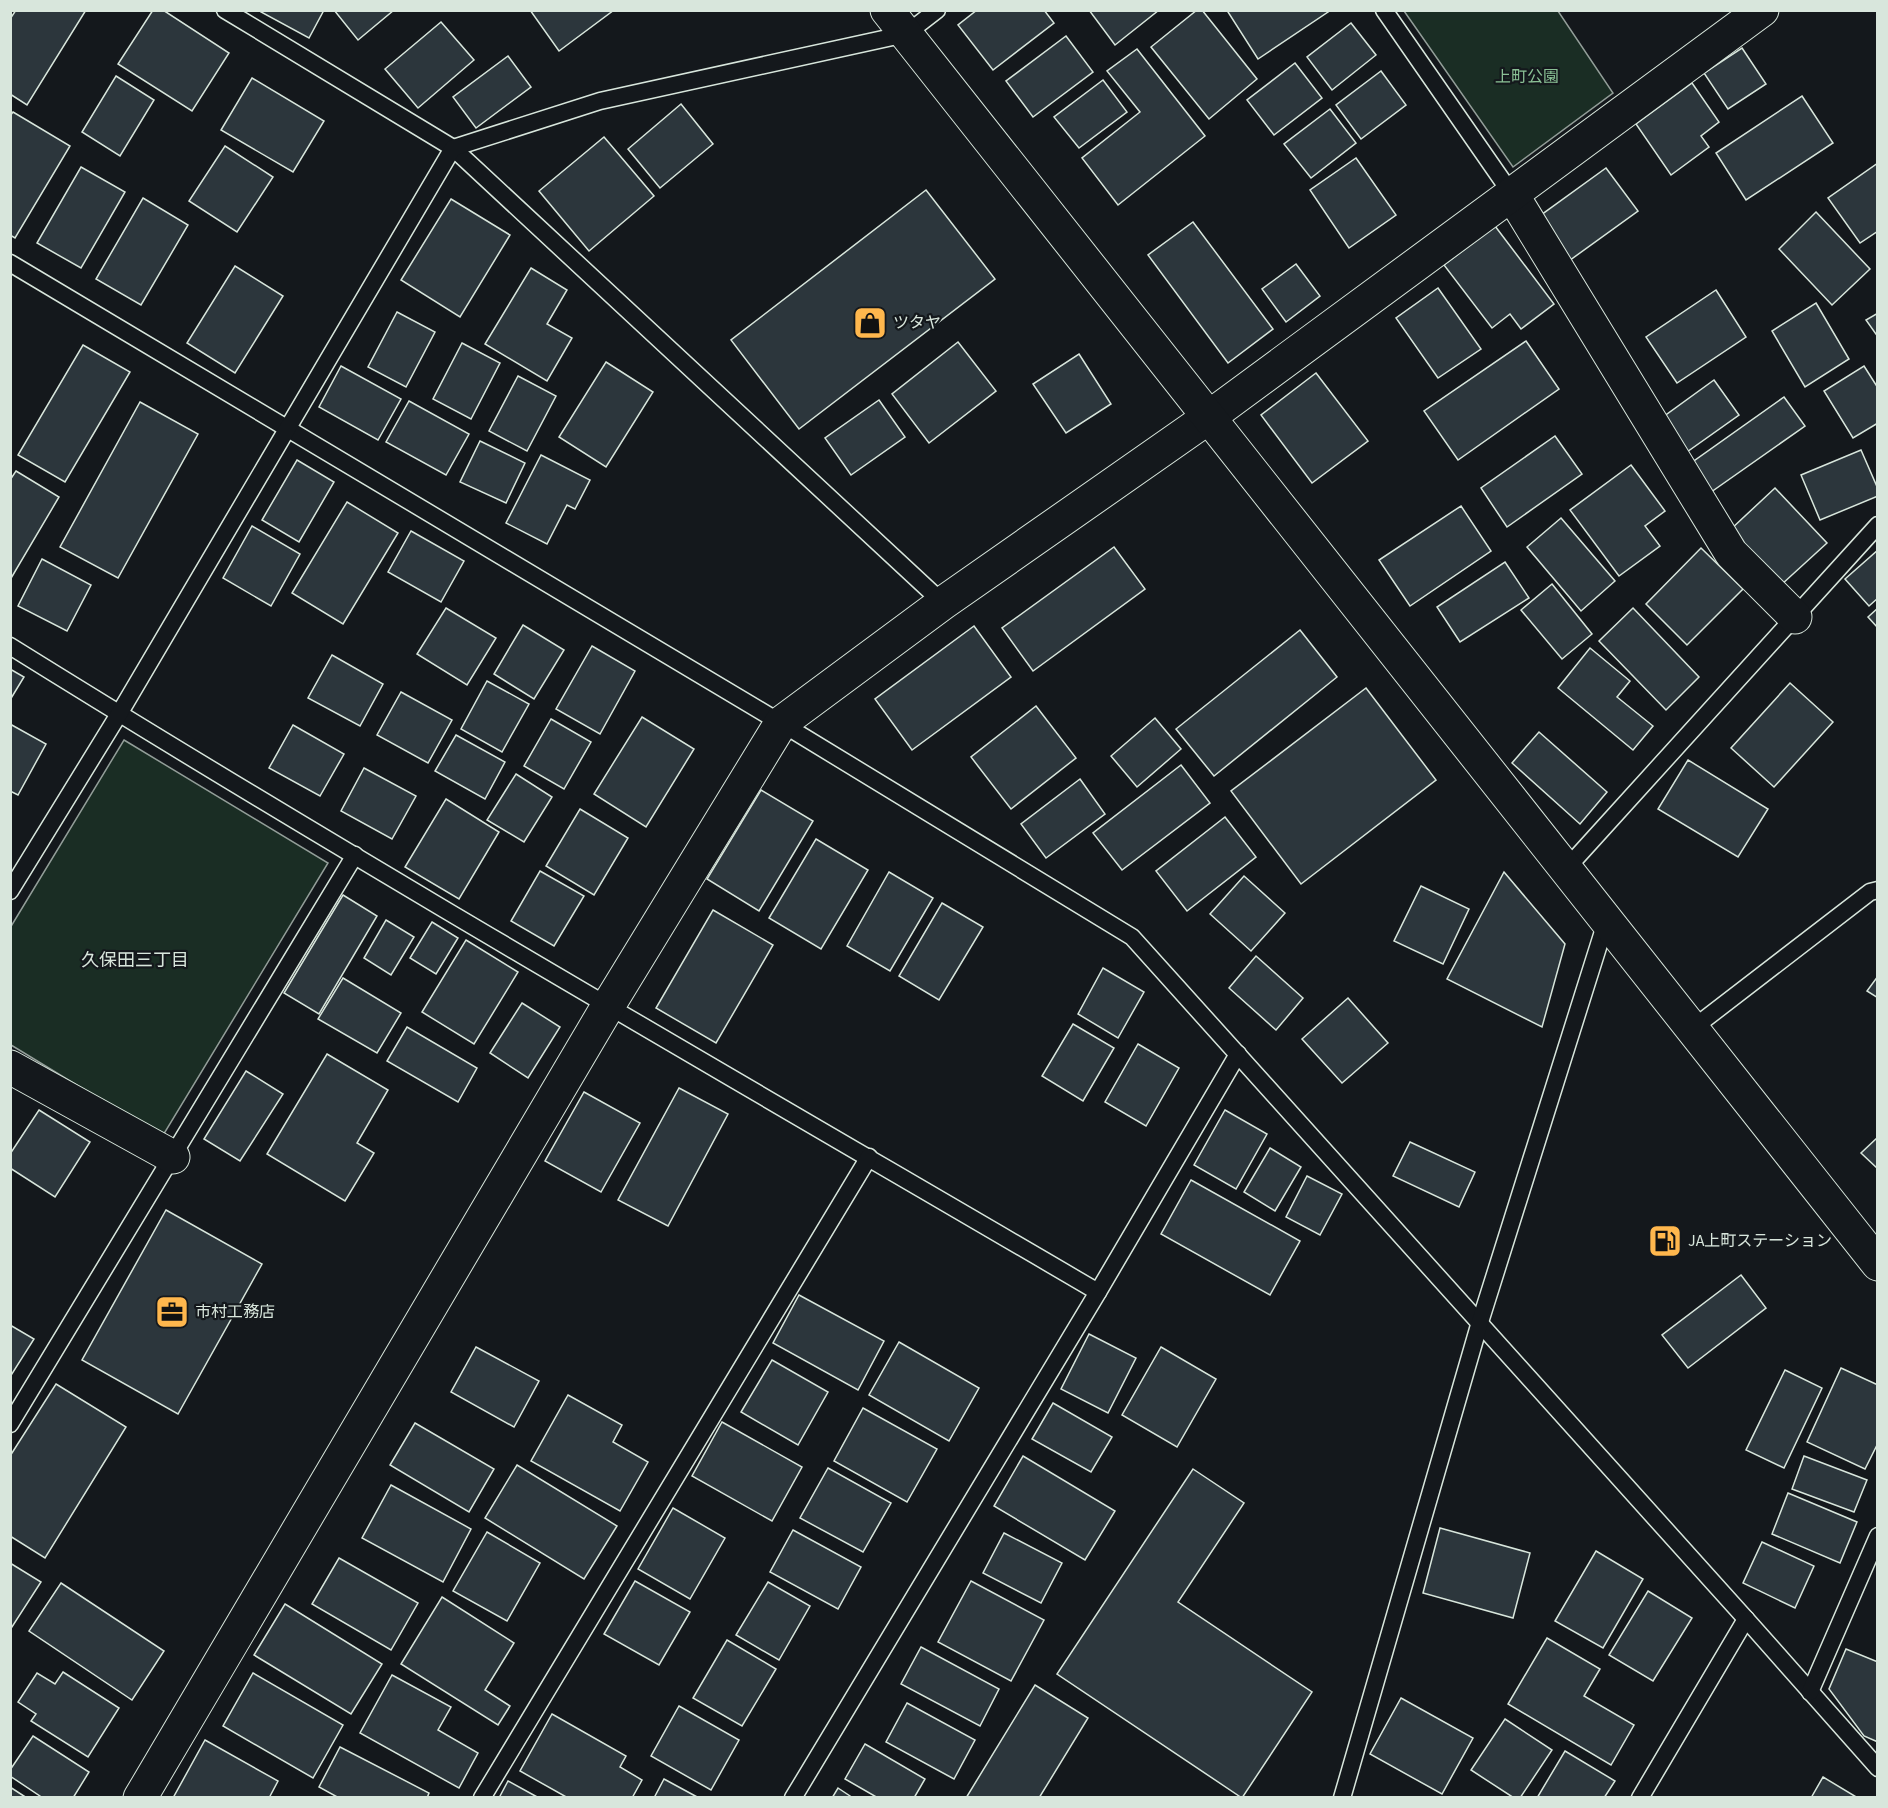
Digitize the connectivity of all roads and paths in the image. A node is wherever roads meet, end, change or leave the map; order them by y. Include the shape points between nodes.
1 (225, 10) edge
2 (937, 10) edge
3 (1384, 10) edge
4 (1762, 10) edge
5 (896, 22) edge
6 (453, 148) junction
7 (1512, 193) junction
8 (10, 263) edge
9 (1209, 417) junction
10 (289, 428) junction
11 (1878, 525) edge
12 (943, 603) junction
13 (1795, 617) junction
14 (10, 646) edge
15 (119, 714) junction
16 (781, 723) junction
17 (355, 855) junction
18 (1566, 869) junction
19 (1878, 890) edge
20 (10, 891) edge
21 (1606, 922) junction
22 (608, 1006) junction
23 (1692, 1029) junction
24 (1238, 1054) junction
25 (10, 1067) edge
26 (172, 1157) junction
27 (869, 1157) junction
28 (1878, 1264) edge
29 (1098, 1292) junction
30 (1480, 1322) junction
31 (10, 1424) edge
32 (1878, 1536) edge
33 (1746, 1618) junction
34 (1810, 1692) junction
35 (1878, 1768) edge
36 (140, 1797) edge
37 (482, 1797) edge
38 (793, 1797) edge
39 (1342, 1797) edge
40 (1641, 1797) edge

1 - 6 lane
2 - 5 lane
3 - 7 lane
4 - 7 street
5 - 6 lane via 600,101
5 - 9 street
6 - 10 lane
6 - 12 lane
7 - 9 street
7 - 13 street via 1731,553
8 - 10 lane
9 - 12 street
9 - 18 street
10 - 15 lane
10 - 16 lane
11 - 13 lane
12 - 16 street
13 - 18 lane
14 - 15 lane
15 - 17 lane
15 - 20 lane
16 - 22 street
16 - 24 lane via 1132,937
17 - 22 lane
17 - 26 lane
18 - 21 street
19 - 23 lane via 1870,892
21 - 23 street
21 - 30 lane
22 - 27 lane
22 - 36 street
23 - 28 street
24 - 29 lane
24 - 30 lane
25 - 26 street
26 - 31 lane
27 - 29 lane
27 - 37 lane
29 - 38 lane
30 - 33 lane
30 - 39 lane
32 - 34 lane
33 - 34 lane
33 - 40 lane
34 - 35 lane

